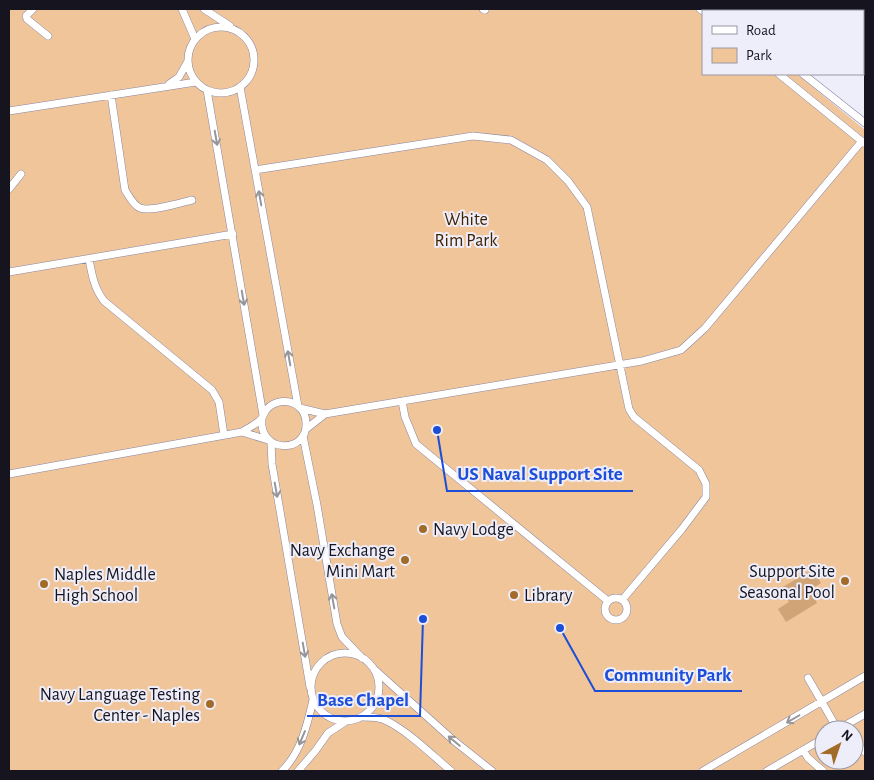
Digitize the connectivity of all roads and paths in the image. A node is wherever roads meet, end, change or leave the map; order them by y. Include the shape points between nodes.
1 (32, 9) edge
2 (182, 9) edge
3 (204, 9) edge
4 (239, 32) junction
5 (48, 36) dead end
6 (195, 39) junction
7 (188, 61) junction
8 (780, 75) edge
9 (804, 75) edge
10 (196, 82) junction
11 (166, 86) junction
12 (240, 87) junction
13 (207, 90) junction
14 (111, 95) junction
15 (9, 111) edge
16 (865, 123) edge
17 (863, 143) edge
18 (255, 170) junction
19 (21, 174) dead end
20 (9, 189) edge
21 (192, 200) dead end
22 (233, 234) junction
23 (89, 259) junction
24 (9, 272) edge
25 (619, 365) junction
26 (402, 401) junction
27 (299, 407) junction
28 (325, 414) junction
29 (263, 416) junction
30 (306, 429) junction
31 (242, 432) junction
32 (224, 435) junction
33 (303, 436) junction
34 (270, 441) junction
35 (9, 474) edge
36 (622, 600) junction
37 (608, 601) junction
38 (362, 658) junction
39 (374, 669) junction
40 (865, 676) edge
41 (808, 678) dead end
42 (310, 687) junction
43 (313, 700) junction
44 (822, 702) junction
45 (361, 717) junction
46 (832, 720) edge
47 (346, 721) junction
48 (814, 744) edge
49 (803, 750) junction
50 (282, 771) edge
51 (298, 771) edge
52 (451, 771) edge
53 (492, 771) edge
54 (703, 771) edge
55 (767, 771) edge
56 (823, 771) edge

1 - 5 street via 27,19
2 - 6 street
3 - 4 street
4 - 6 street via 220,26 202,32
4 - 12 street via 247,39 254,59 253,70
6 - 7 street
7 - 10 street
7 - 11 street via 179,77
8 - 17 street
9 - 16 street
10 - 11 street
10 - 13 street
11 - 14 street
12 - 13 street via 230,92
12 - 18 street
13 -> 22 street
14 - 15 street
14 - 21 street via 125,190 132,202 140,208 151,208
17 - 25 street via 705,328 682,350
18 - 25 street via 473,136 511,140 547,160 587,207
27 -> 18 street
19 - 20 street
22 - 23 street
22 -> 29 street
23 - 24 street
23 - 32 street via 93,281 104,302 212,390 219,402
25 - 26 street
25 - 36 street via 629,409 634,417 699,470 706,484 706,497
26 - 28 street
26 - 37 street via 416,444
27 - 28 street
27 - 29 street via 292,402 278,402 272,404
27 - 30 street via 306,418
28 - 30 street
29 - 31 street
29 - 34 street via 262,430
30 - 33 street
31 - 32 street
31 - 34 street
32 - 35 street
33 - 34 street via 291,445 277,445
38 -> 33 street via 342,637 337,624
34 -> 42 street
36 - 37 street via 614,598
36 - 37 street via 627,612 617,620 606,614
38 - 39 street
38 - 42 street via 353,654 332,655 316,668
39 - 45 street via 379,690 370,710
53 -> 39 street
40 - 44 street
41 - 44 street
42 - 43 street
43 - 47 street via 326,716
43 -> 50 street via 304,735
44 - 46 street
44 -> 54 street
45 - 47 street
45 - 52 street via 388,721
47 - 51 street via 328,733
48 - 49 street
49 - 55 street
49 - 56 street

